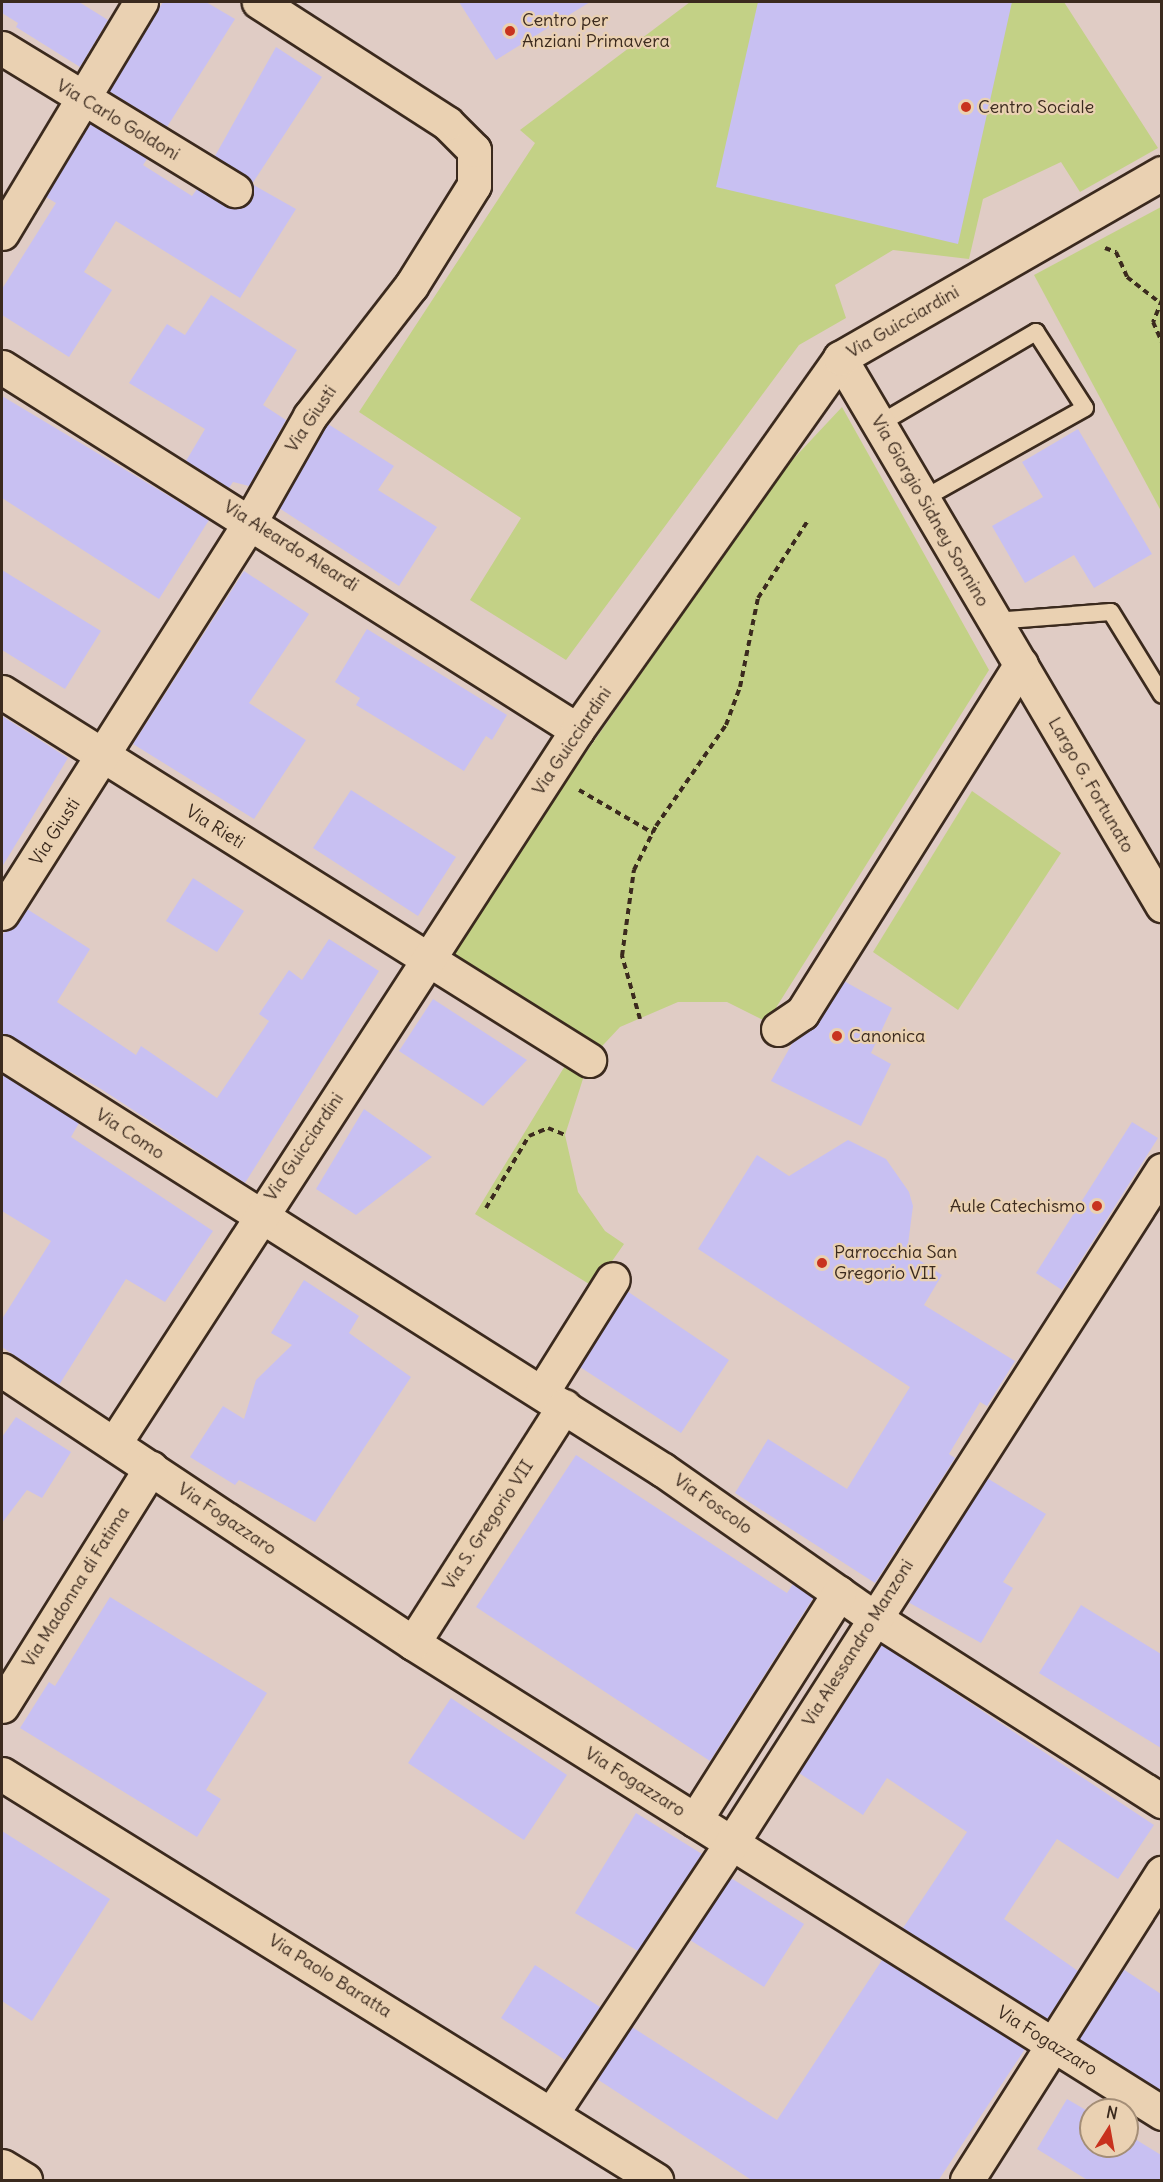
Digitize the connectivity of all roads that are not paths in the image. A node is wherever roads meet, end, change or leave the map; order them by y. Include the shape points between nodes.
1 (141, 2) edge
2 (259, 2) edge
3 (2, 48) edge
4 (82, 99) junction
5 (1161, 174) edge
6 (236, 190) dead end
7 (2, 233) edge
8 (840, 358) junction
9 (2, 367) edge
10 (879, 424) junction
11 (923, 499) junction
12 (251, 520) junction
13 (994, 621) junction
14 (1021, 664) junction
15 (2, 692) edge
16 (1161, 695) edge
17 (578, 730) junction
18 (103, 757) junction
19 (1161, 905) edge
20 (2, 913) edge
21 (428, 961) junction
22 (778, 1029) dead end
23 (2, 1052) edge
24 (589, 1060) dead end
25 (1161, 1170) edge
26 (258, 1216) junction
27 (613, 1280) dead end
28 (2, 1370) edge
29 (553, 1399) junction
30 (114, 1444) junction
31 (144, 1477) junction
32 (839, 1593) junction
33 (873, 1617) junction
34 (413, 1643) junction
35 (2, 1706) edge
36 (2, 1774) edge
37 (1161, 1801) edge
38 (695, 1820) junction
39 (731, 1844) junction
40 (1161, 1872) edge
41 (1055, 2045) junction
42 (552, 2113) junction
43 (1161, 2113) edge
44 (2, 2166) edge
45 (25, 2181) edge
46 (656, 2181) edge
47 (967, 2181) edge

1 - 4 street
2 - 12 street, Via Giusti via 447,123 474,150 474,185 411,286 310,416
3 - 4 street, Via Carlo Goldoni
4 - 6 street, Via Carlo Goldoni
4 - 7 street
5 - 8 street, Via Guicciardini
8 - 10 street, Via Giorgio Sidney Sonnino
8 - 17 street, Via Guicciardini
9 - 12 street, Via Aleardo Aleardi
10 - 11 street, Via Giorgio Sidney Sonnino
10 - 11 lane via 1036,332 1085,408
11 - 13 street, Via Giorgio Sidney Sonnino
12 - 17 street, Via Aleardo Aleardi
12 - 18 street, Via Giusti
13 - 14 street, Via Giorgio Sidney Sonnino
13 - 16 lane via 1111,612
14 - 19 street, Largo G. Fortunato
14 - 22 street via 802,1013
15 - 18 street, Via Rieti
17 - 21 street, Via Guicciardini
18 - 20 street, Via Giusti
18 - 21 street, Via Rieti
21 - 24 street, Via Rieti
21 - 26 street, Via Guicciardini
23 - 26 street, Via Como
25 - 33 street, Via Alessandro Manzoni
26 - 29 street, Via Foscolo
26 - 30 street, Via Guicciardini
27 - 29 street, Via S. Gregorio VII
28 - 30 street, Via Fogazzaro
29 - 32 street, Via Foscolo
29 - 34 street, Via S. Gregorio VII
30 - 31 street, Via Fogazzaro
31 - 34 street, Via Fogazzaro
31 - 35 street, Via Madonna di Fatima
32 - 33 street, Via Foscolo
32 - 38 street
33 - 37 street, Via Foscolo
33 - 39 street, Via Alessandro Manzoni
34 - 38 street, Via Fogazzaro
36 - 42 street, Via Paolo Baratta
38 - 39 street, Via Fogazzaro
39 - 41 street, Via Fogazzaro
39 - 42 street, Via Alessandro Manzoni
40 - 41 street
41 - 43 street, Via Fogazzaro
41 - 47 street
42 - 46 street, Via Paolo Baratta
44 - 45 street

